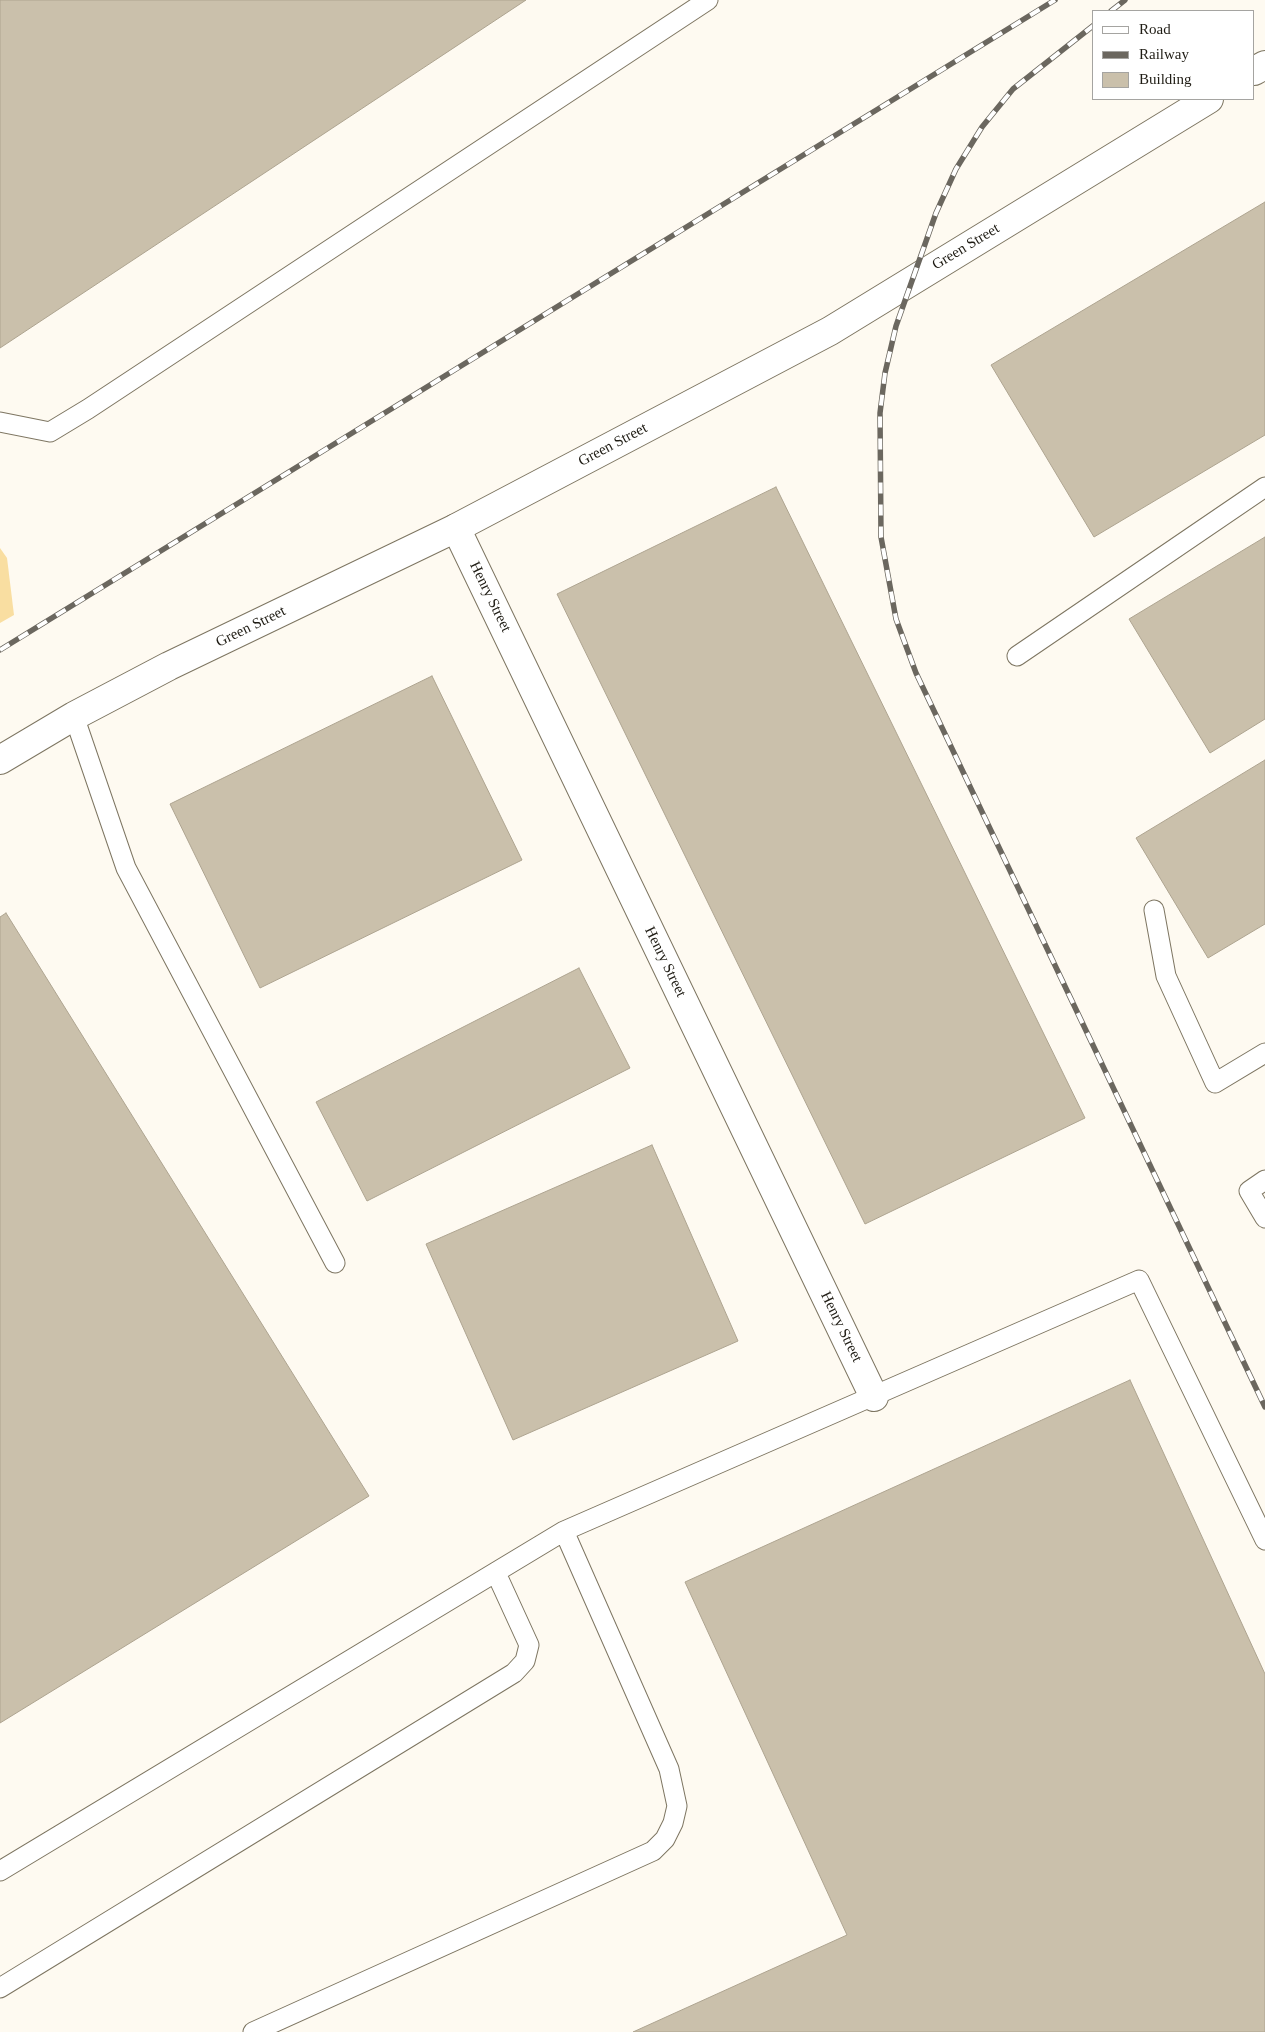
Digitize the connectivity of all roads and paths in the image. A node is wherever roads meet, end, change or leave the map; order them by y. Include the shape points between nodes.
1 (708, 0) edge
2 (1207, 100) edge
3 (0, 422) edge
4 (1265, 487) edge
5 (456, 528) junction
6 (1017, 656) dead end
7 (74, 716) junction
8 (0, 760) edge
9 (1154, 910) dead end
10 (1265, 1052) edge
11 (1265, 1180) edge
12 (1265, 1218) edge
13 (335, 1263) dead end
14 (874, 1396) junction
15 (564, 1531) junction
16 (1265, 1540) edge
17 (496, 1573) junction
18 (0, 1871) edge
19 (0, 1988) edge
20 (253, 2032) edge

1 - 3 lane via 50,432
2 - 5 street, Green Street via 830,330
4 - 6 lane
5 - 7 street, Green Street via 169,666
5 - 14 street, Henry Street
7 - 8 street, Green Street
7 - 13 lane via 126,868
9 - 10 lane via 1166,976 1215,1083
11 - 12 lane via 1249,1191
14 - 15 lane
14 - 16 lane via 1139,1280
15 - 17 lane
15 - 20 lane via 669,1769 677,1806 665,1839 653,1851
17 - 18 lane
17 - 19 lane via 529,1645 525,1661 514,1673

